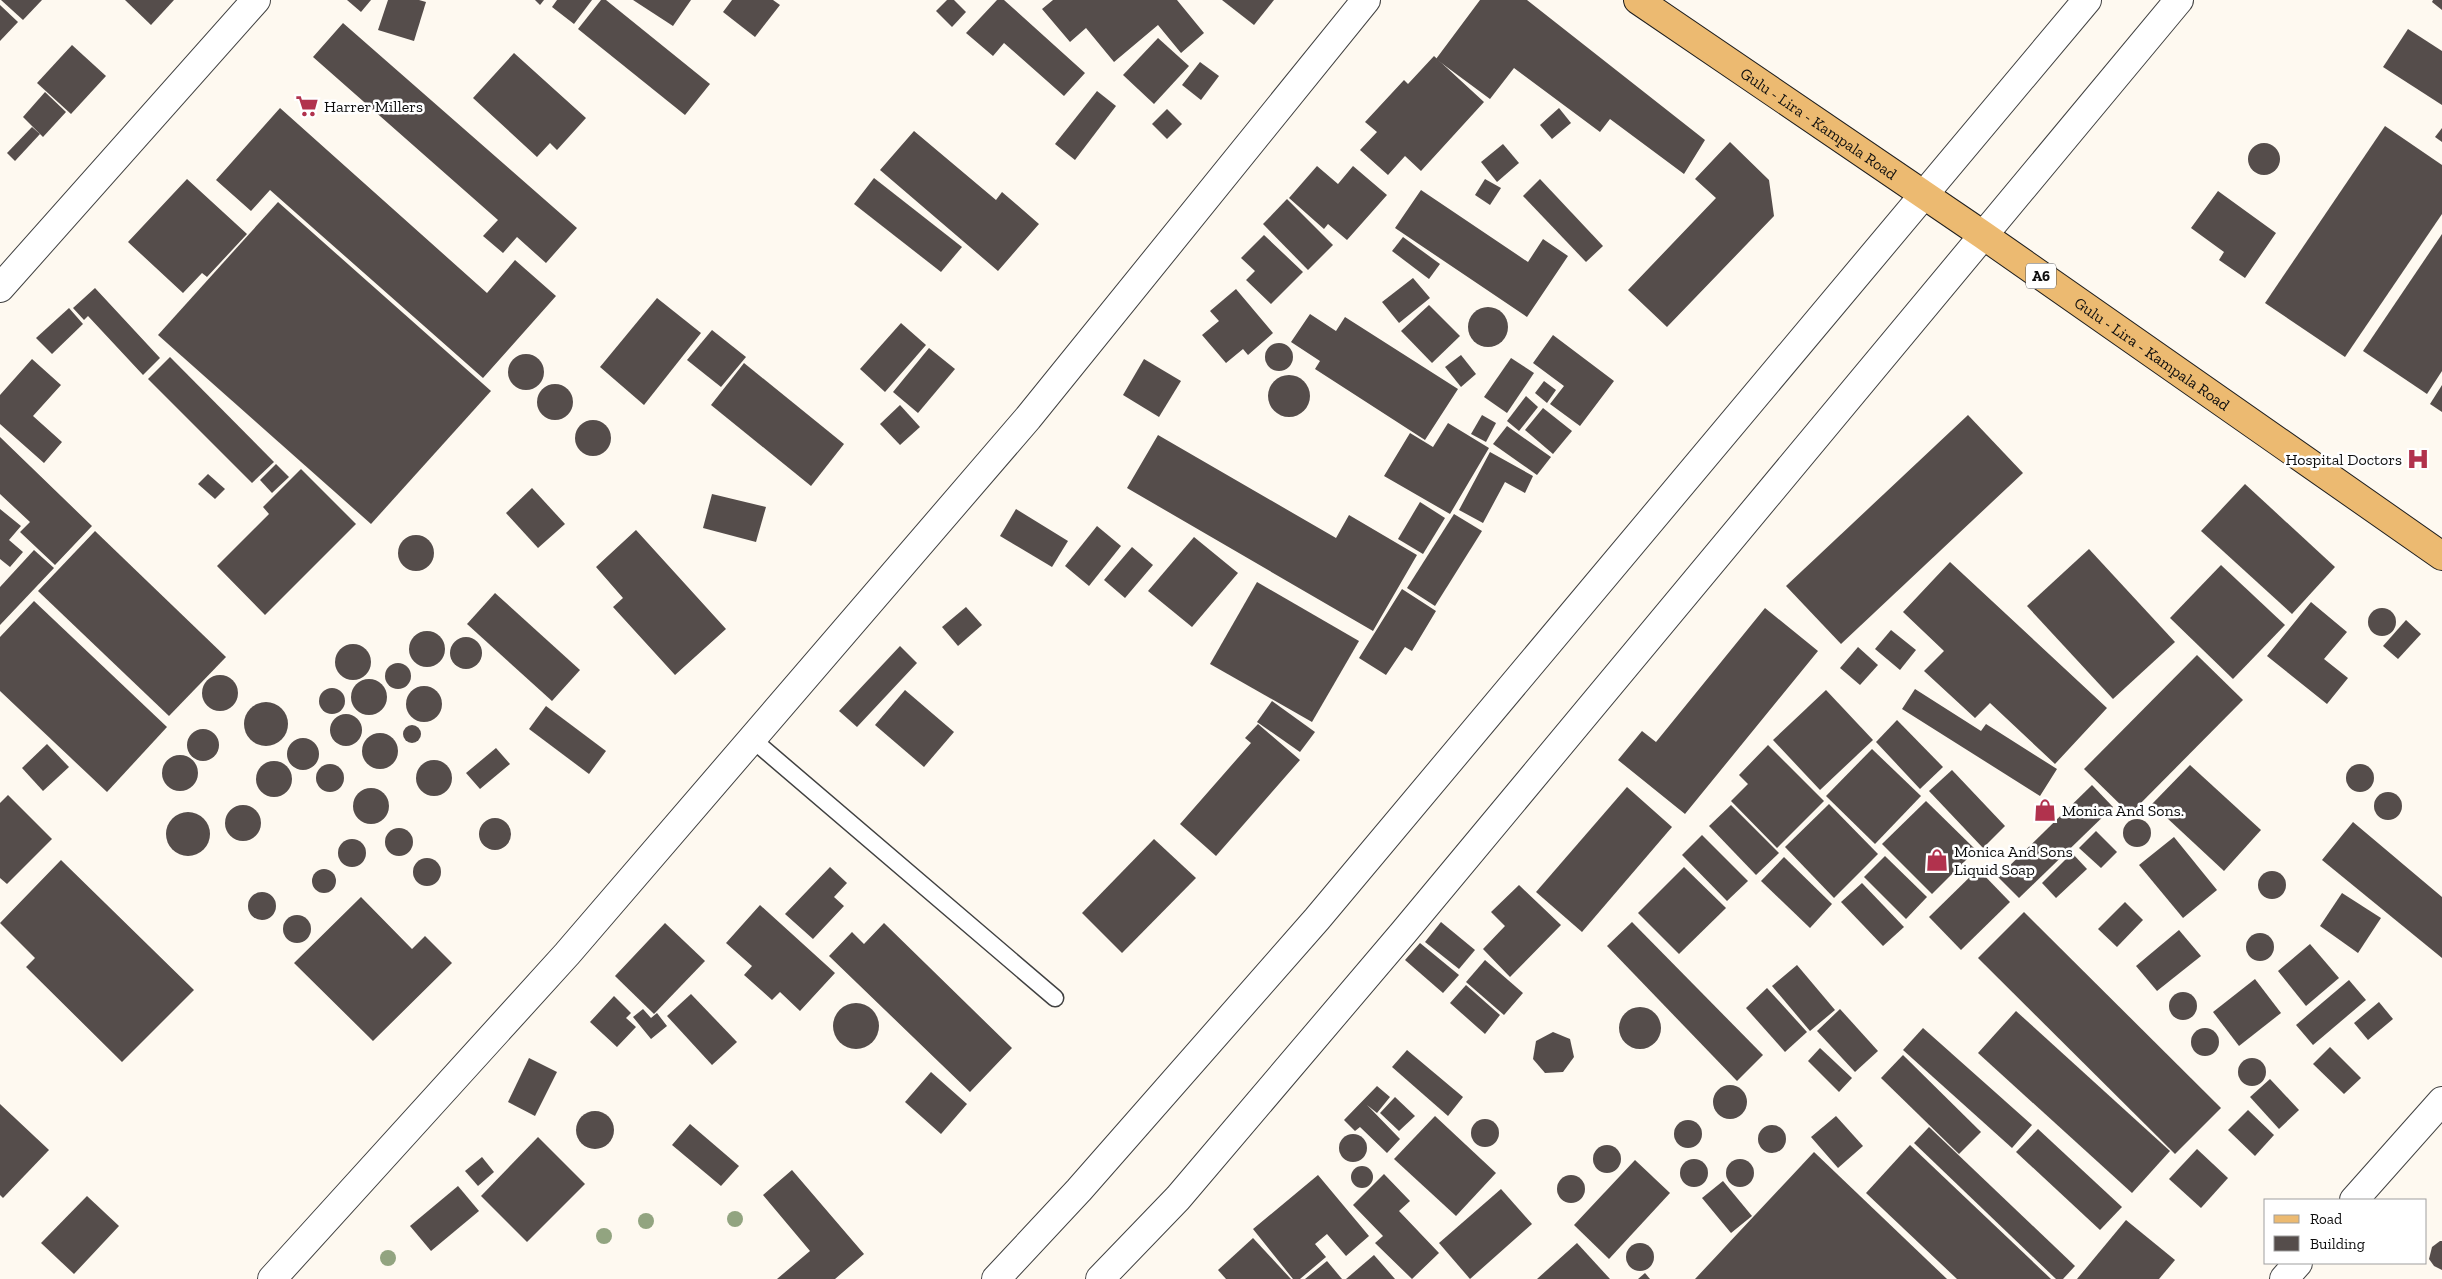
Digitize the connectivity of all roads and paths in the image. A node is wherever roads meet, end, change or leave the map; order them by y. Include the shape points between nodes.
1 (256, 0) edge
2 (1366, 0) edge
3 (1638, 0) edge
4 (2087, 0) edge
5 (2179, 0) edge
6 (1924, 195) junction
7 (1983, 235) junction
8 (0, 288) edge
9 (2442, 556) edge
10 (752, 739) junction
11 (1055, 998) dead end
12 (2442, 1101) edge
13 (2355, 1199) edge
14 (2297, 1264) edge
15 (272, 1279) edge
16 (996, 1279) edge
17 (1100, 1279) edge
18 (2284, 1279) edge

1 - 8 street
2 - 10 street via 1028,418
3 - 6 main road, Gulu - Lira - Kampala Road / A6
4 - 6 street
5 - 7 street
6 - 7 main road, Gulu - Lira - Kampala Road / A6
6 - 16 street via 1317,919 1086,1183
7 - 9 main road, Gulu - Lira - Kampala Road / A6
7 - 17 street via 1398,939 1178,1198
10 - 11 lane
10 - 15 street via 567,954
12 - 13 street
14 - 18 street

